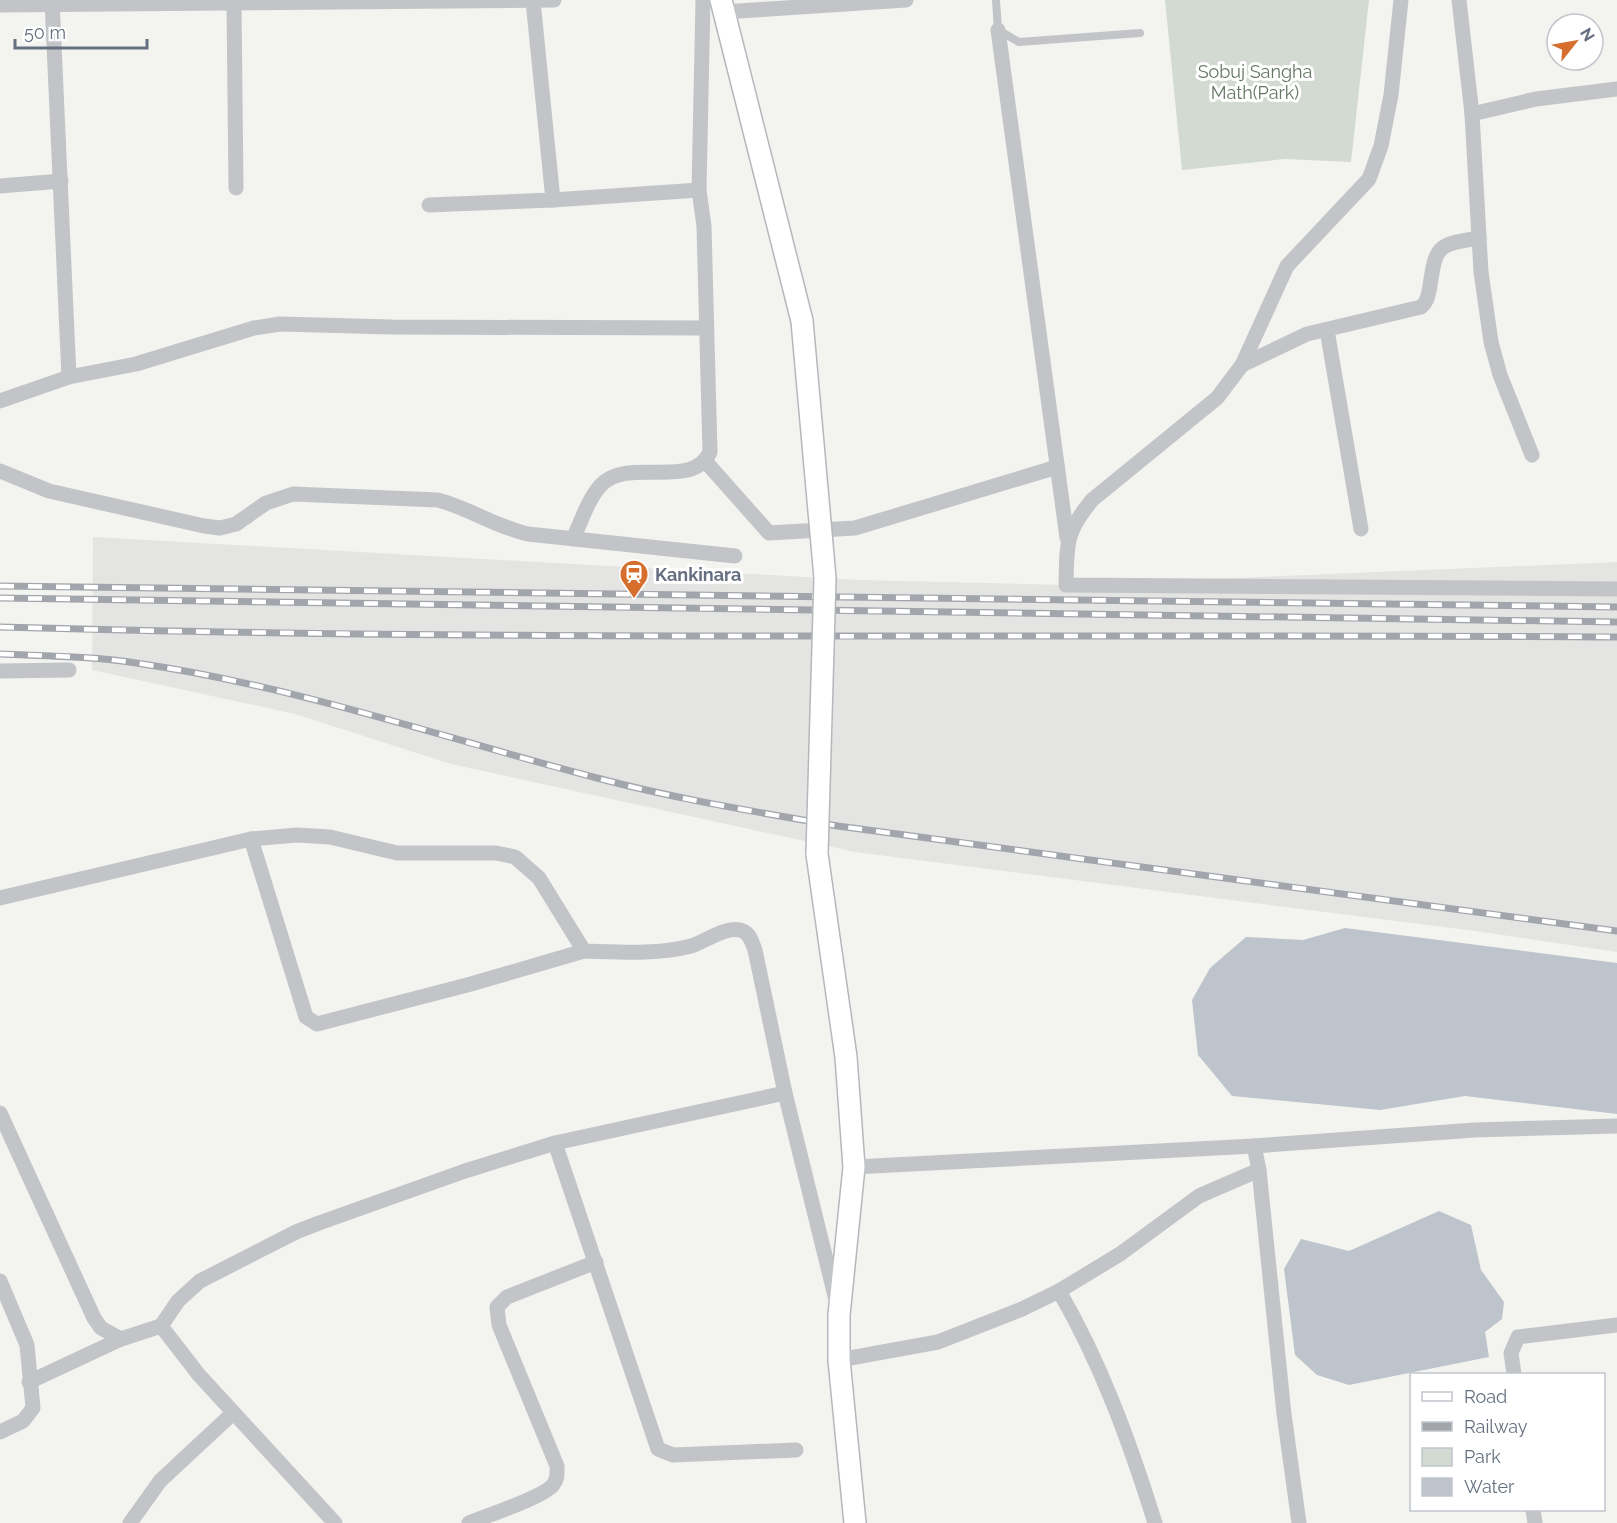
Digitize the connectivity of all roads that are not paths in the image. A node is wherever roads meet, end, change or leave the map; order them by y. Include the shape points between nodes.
1 (554, 0) edge
2 (703, 0) edge
3 (906, 0) edge
4 (996, 0) edge
5 (1401, 0) edge
6 (1459, 0) edge
7 (367, 1) edge
8 (533, 1) edge
9 (52, 2) edge
10 (234, 4) junction
11 (0, 5) edge
12 (722, 6) edge
13 (998, 30) junction
14 (1140, 33) dead end
15 (1617, 89) edge
16 (1472, 114) junction
17 (62, 181) junction
18 (0, 186) edge
19 (236, 188) dead end
20 (699, 190) junction
21 (553, 200) junction
22 (429, 205) dead end
23 (1479, 238) junction
24 (706, 328) junction
25 (1327, 330) junction
26 (1242, 365) junction
27 (69, 377) junction
28 (0, 401) edge
29 (1532, 455) dead end
30 (706, 462) junction
31 (1057, 467) junction
32 (0, 471) edge
33 (1361, 529) dead end
34 (1067, 538) junction
35 (573, 539) junction
36 (735, 556) dead end
37 (1617, 589) edge
38 (69, 670) dead end
39 (0, 672) edge
40 (251, 839) junction
41 (0, 897) edge
42 (584, 951) junction
43 (785, 1093) junction
44 (0, 1113) edge
45 (1617, 1126) edge
46 (555, 1143) junction
47 (1254, 1146) junction
48 (854, 1167) junction
49 (1259, 1170) junction
50 (596, 1262) junction
51 (0, 1281) edge
52 (1059, 1291) junction
53 (839, 1315) junction
54 (1617, 1325) edge
55 (161, 1326) junction
56 (121, 1339) junction
57 (839, 1360) junction
58 (1514, 1373) edge
59 (29, 1382) junction
60 (233, 1413) junction
61 (0, 1432) edge
62 (796, 1450) dead end
63 (130, 1523) edge
64 (335, 1523) edge
65 (470, 1523) edge
66 (855, 1523) edge
67 (1155, 1523) edge
68 (1299, 1523) edge

1 - 8 street
2 - 20 street
3 - 12 street
4 - 13 lane
5 - 26 street via 1391,95 1377,165 1360,190 1287,266
6 - 16 street
7 - 8 street
7 - 10 street
8 - 21 street
9 - 10 street
9 - 11 street
9 - 17 street
10 - 19 street
12 - 48 main road, bridge via 802,321 825,578 817,854 846,1057
13 - 14 lane via 1019,42
13 - 31 street
15 - 16 street via 1536,99
16 - 23 street
17 - 18 street
17 - 27 street
20 - 21 street
20 - 24 street via 704,226
21 - 22 street
23 - 25 street via 1453,243 1438,251 1426,303
23 - 29 street via 1494,359
24 - 27 street via 280,324 254,328 136,364
24 - 30 street via 710,452
25 - 26 street via 1292,339
25 - 33 street
26 - 34 street via 1195,419 1092,500
27 - 28 street
30 - 31 street via 769,533 855,528
30 - 35 street via 693,469 623,475 602,484
31 - 34 street
32 - 35 street via 49,491 220,528 236,524 278,497 309,493 438,500 512,530
34 - 37 street via 1066,585
35 - 36 street
38 - 39 street
40 - 41 street
40 - 42 street via 330,837 397,853 496,853 514,857 539,878
40 - 42 street via 311,1023 471,984
42 - 43 street via 669,949 742,930 755,950
43 - 46 street
43 - 53 street
44 - 56 street via 93,1318 101,1328
45 - 47 street via 1475,1130
46 - 50 street
46 - 55 street via 296,1232 200,1281 178,1301
47 - 48 street
47 - 49 street
48 - 53 main road
49 - 52 street via 1199,1196 1120,1254
49 - 68 street
50 - 62 street via 658,1449 673,1455
50 - 65 street via 507,1297 496,1307 499,1325 558,1476 543,1492
51 - 59 street via 27,1345
52 - 57 street via 938,1342
52 - 67 street via 1100,1372 1129,1442
53 - 57 main road
54 - 58 street via 1518,1337 1511,1353
55 - 56 street
55 - 60 street
56 - 59 street
57 - 66 main road
59 - 61 street via 33,1408 30,1415
60 - 63 street via 160,1481
60 - 64 street

